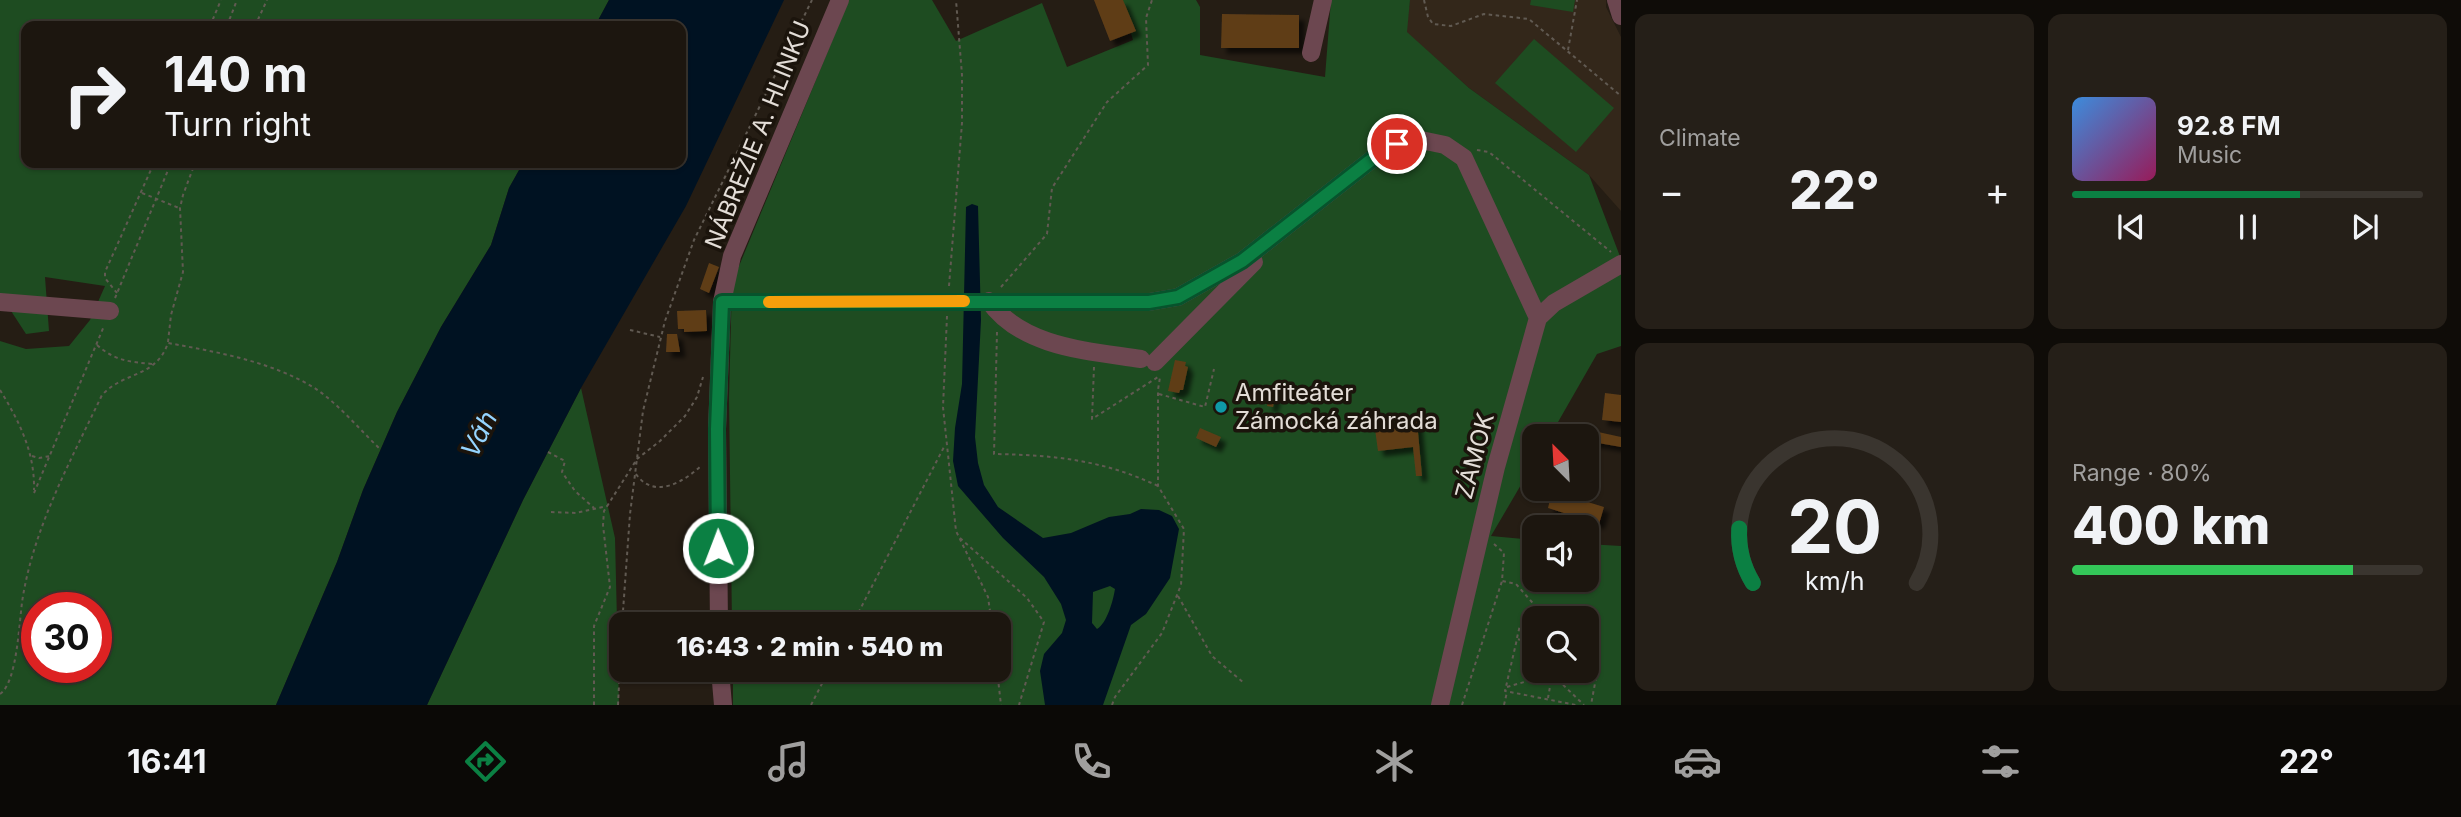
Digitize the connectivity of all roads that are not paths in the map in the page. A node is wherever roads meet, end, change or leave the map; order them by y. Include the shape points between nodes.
1 (840, 0) edge
2 (1323, 0) edge
3 (1616, 0) edge
4 (1621, 16) edge
5 (1311, 53) dead end
6 (1268, 241) junction
7 (1616, 258) edge
8 (0, 302) edge
9 (722, 302) junction
10 (990, 305) junction
11 (110, 311) road end
12 (1538, 318) junction
13 (719, 612) edge
14 (721, 682) edge
15 (723, 705) edge
16 (1440, 705) edge

1 - 9 street, NÁBREŽIE A. HLINKU via 732,256
2 - 5 street
3 - 4 street
6 - 10 street via 1178,297 1149,302
6 - 10 street via 1259,257 1148,360 1052,343 1020,330
6 - 12 street via 1397,144 1445,145 1464,158
7 - 12 street
8 - 11 street
9 - 10 street via 956,301
9 - 13 street, NÁBREŽIE A. HLINKU via 717,446
12 - 16 street, ZÁMOK via 1496,467
14 - 15 street

